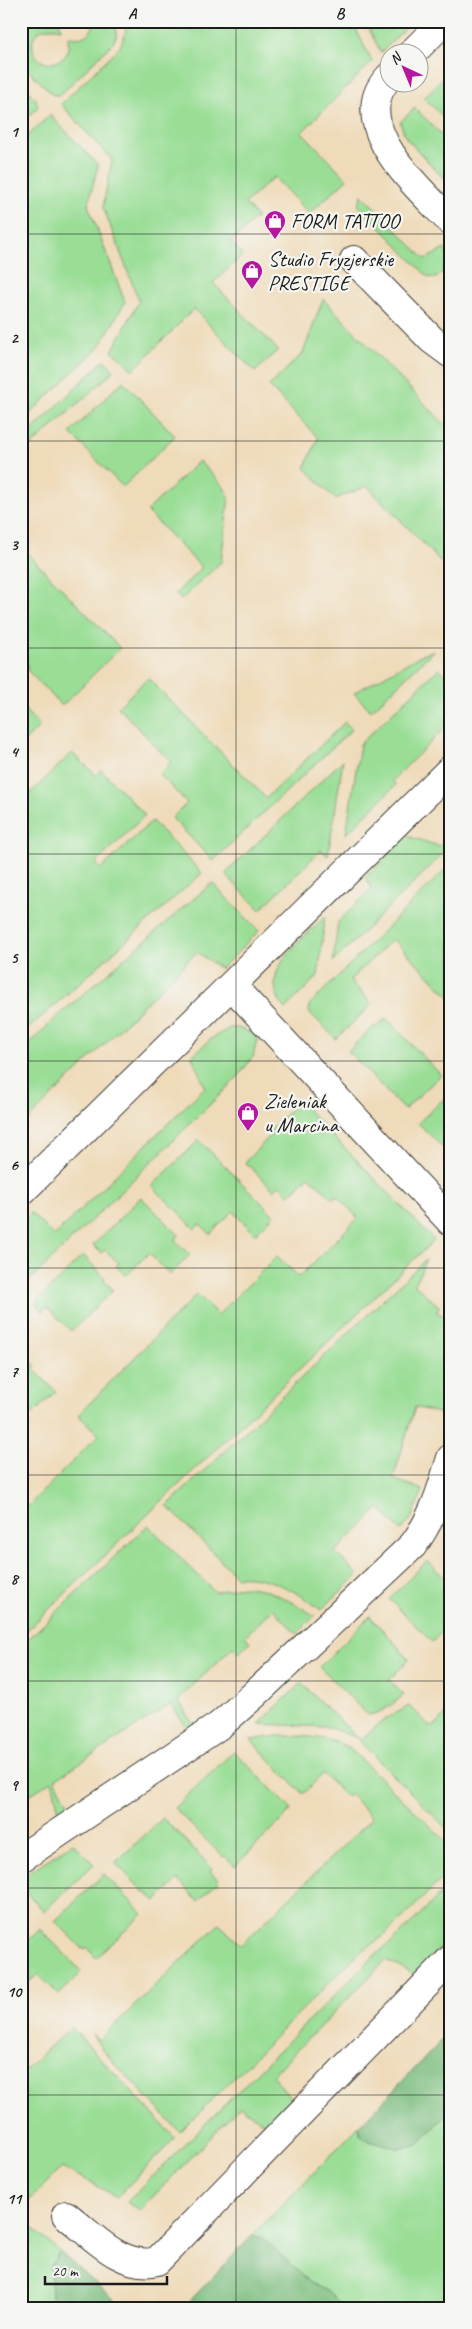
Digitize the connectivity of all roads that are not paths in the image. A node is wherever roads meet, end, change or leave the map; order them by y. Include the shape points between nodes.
1 (444, 21) edge
2 (423, 42) edge
3 (380, 88) edge
4 (451, 222) edge
5 (354, 260) dead end
6 (451, 354) edge
7 (451, 769) edge
8 (232, 986) junction
9 (21, 1192) edge
10 (451, 1222) edge
11 (451, 1458) edge
12 (21, 1858) edge
13 (451, 1959) edge
14 (66, 2215) dead end

1 - 2 street
3 - 4 street via 375,101 376,118 388,151
5 - 6 street via 432,340
7 - 8 street
8 - 9 street
8 - 10 street
11 - 12 street via 425,1530 254,1695 196,1742
13 - 14 street via 158,2261 148,2264 120,2257

